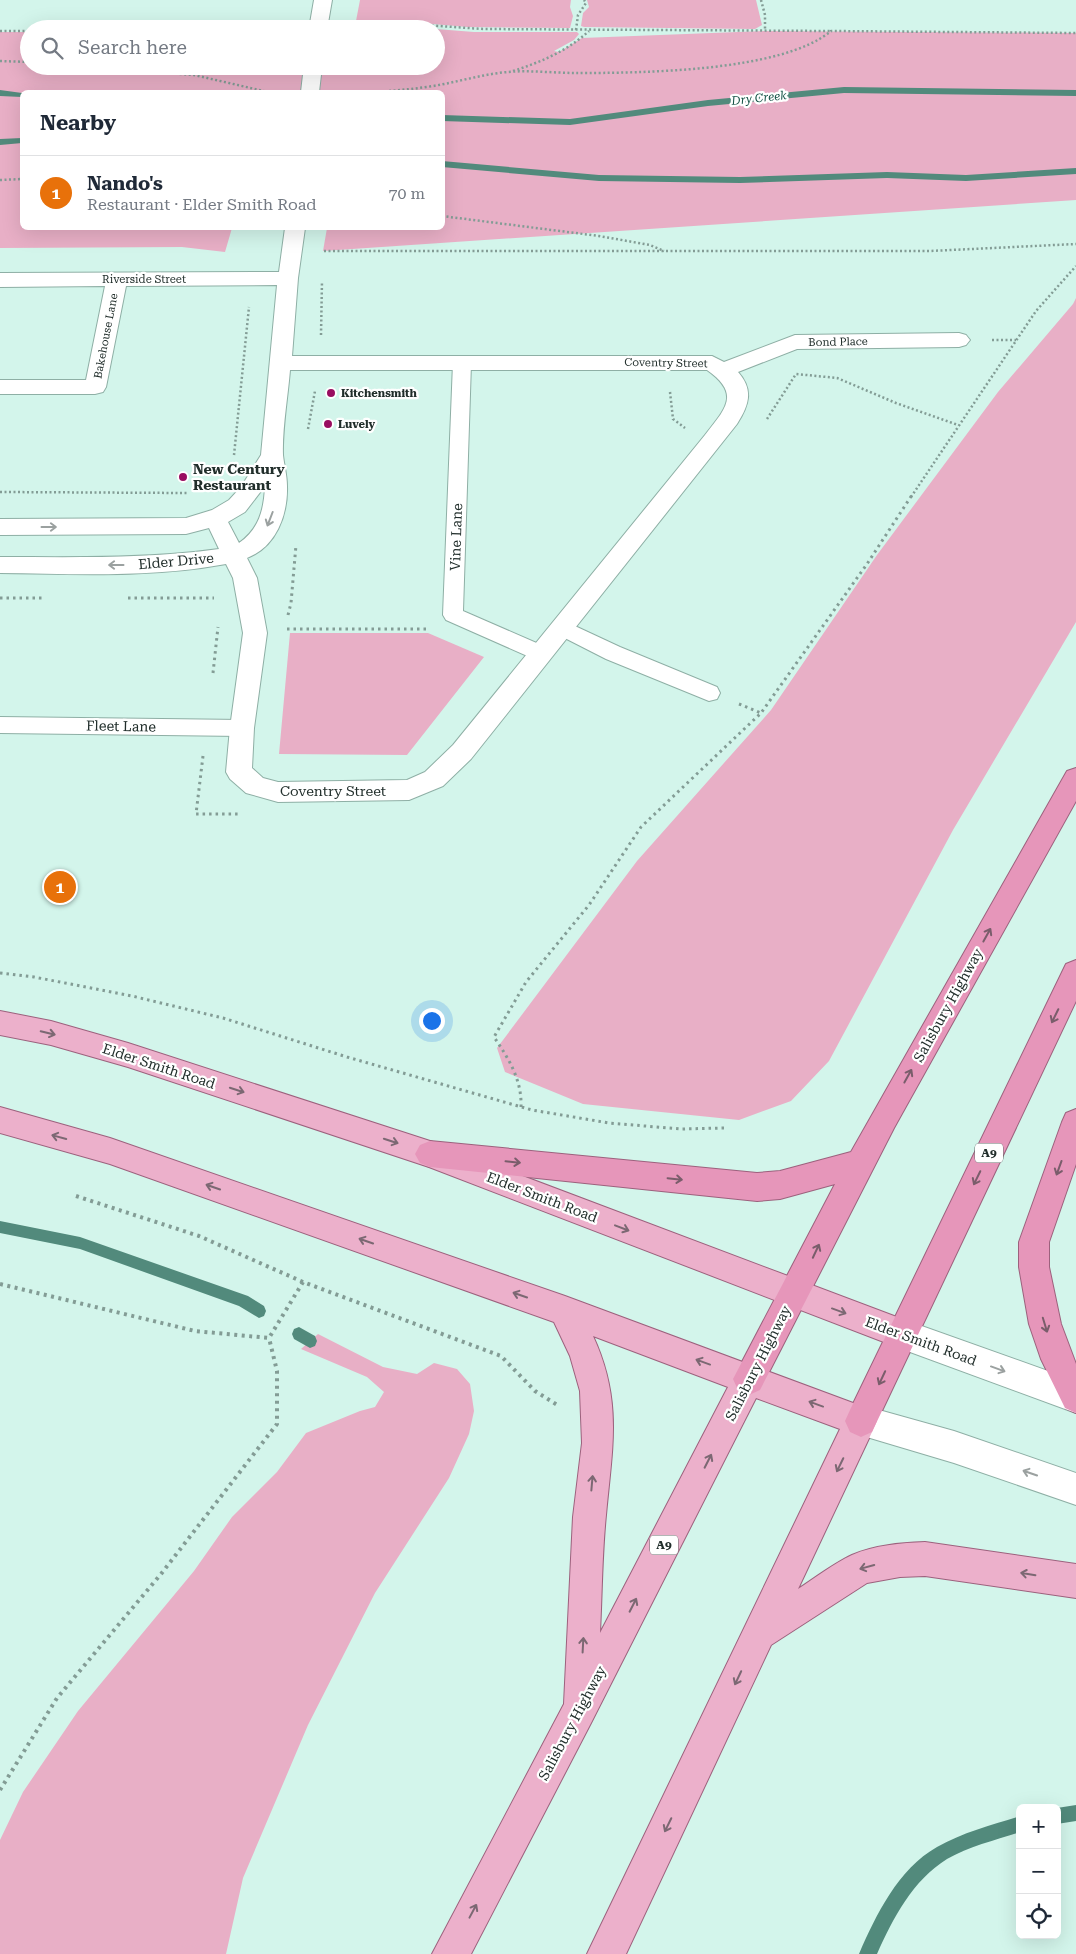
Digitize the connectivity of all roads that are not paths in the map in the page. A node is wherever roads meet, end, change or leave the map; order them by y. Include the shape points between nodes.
1 (323, 0) edge
2 (320, 20) edge
3 (311, 75) edge
4 (310, 90) edge
5 (295, 230) edge
6 (288, 278) junction
7 (117, 279) junction
8 (0, 280) edge
9 (958, 340) dead end
10 (462, 362) junction
11 (281, 363) junction
12 (723, 370) junction
13 (0, 387) edge
14 (272, 455) junction
15 (215, 518) junction
16 (0, 527) edge
17 (234, 553) junction
18 (0, 565) edge
19 (562, 628) junction
20 (541, 654) junction
21 (708, 693) dead end
22 (0, 725) edge
23 (242, 728) junction
24 (1076, 778) edge
25 (1076, 972) edge
26 (0, 1023) edge
27 (0, 1120) edge
28 (1076, 1122) edge
29 (430, 1154) junction
30 (861, 1163) junction
31 (794, 1294) junction
32 (566, 1311) junction
33 (902, 1334) junction
34 (749, 1379) junction
35 (1076, 1397) edge
36 (861, 1421) junction
37 (1076, 1488) edge
38 (1076, 1581) edge
39 (758, 1634) junction
40 (579, 1711) junction
41 (451, 1954) edge
42 (606, 1954) edge

1 - 2 street
3 - 4 street
5 - 6 street, Elder Drive
6 - 7 street, Riverside Street
6 - 11 street, Elder Drive
7 - 8 street, Riverside Street
7 - 13 street, Bakehouse Lane via 95,387
9 - 12 street, Bond Place via 795,342
10 - 11 street, Coventry Street
10 - 12 street, Coventry Street via 712,363
10 - 20 lane, Vine Lane via 453,615
11 - 14 street, Elder Drive
12 - 19 street, Coventry Street via 729,373 736,386 739,398 735,412
14 - 15 street, Elder Drive via 243,500 231,511
14 -> 17 street, Elder Drive via 278,482 269,526 260,538 243,551
16 -> 15 street, Elder Drive via 186,526
15 - 17 street, Coventry Street
17 -> 18 street, Elder Drive via 156,565
17 - 23 street, Coventry Street via 245,578 255,633
19 - 20 street, Coventry Street
19 - 21 lane
20 - 23 street, Coventry Street via 462,752 434,779 409,790 278,792 255,786 239,772
22 - 23 lane, Fleet Lane
30 -> 24 highway, Salisbury Highway / A9
25 -> 33 highway, A9
26 -> 29 main road, Elder Smith Road via 51,1033 128,1055
32 -> 27 main road via 110,1151
28 -> 35 highway via 1034,1242 1034,1267 1045,1324 1057,1359
29 -> 30 highway via 757,1187 780,1185
29 -> 31 main road, Elder Smith Road
31 -> 30 highway, Salisbury Highway / A9
31 -> 33 main road, Elder Smith Road
31 - 34 highway, Salisbury Highway / A9
34 -> 32 main road
40 -> 32 main road via 589,1517 598,1443 596,1391 585,1354
33 -> 35 street, Elder Smith Road
33 -> 36 highway, A9
36 -> 34 main road
40 -> 34 main road, Salisbury Highway / A9
37 -> 36 street via 954,1447
36 -> 39 main road, A9
38 -> 39 main road via 925,1559 900,1560 860,1568
39 -> 42 main road, A9
41 -> 40 main road, Salisbury Highway / A9

